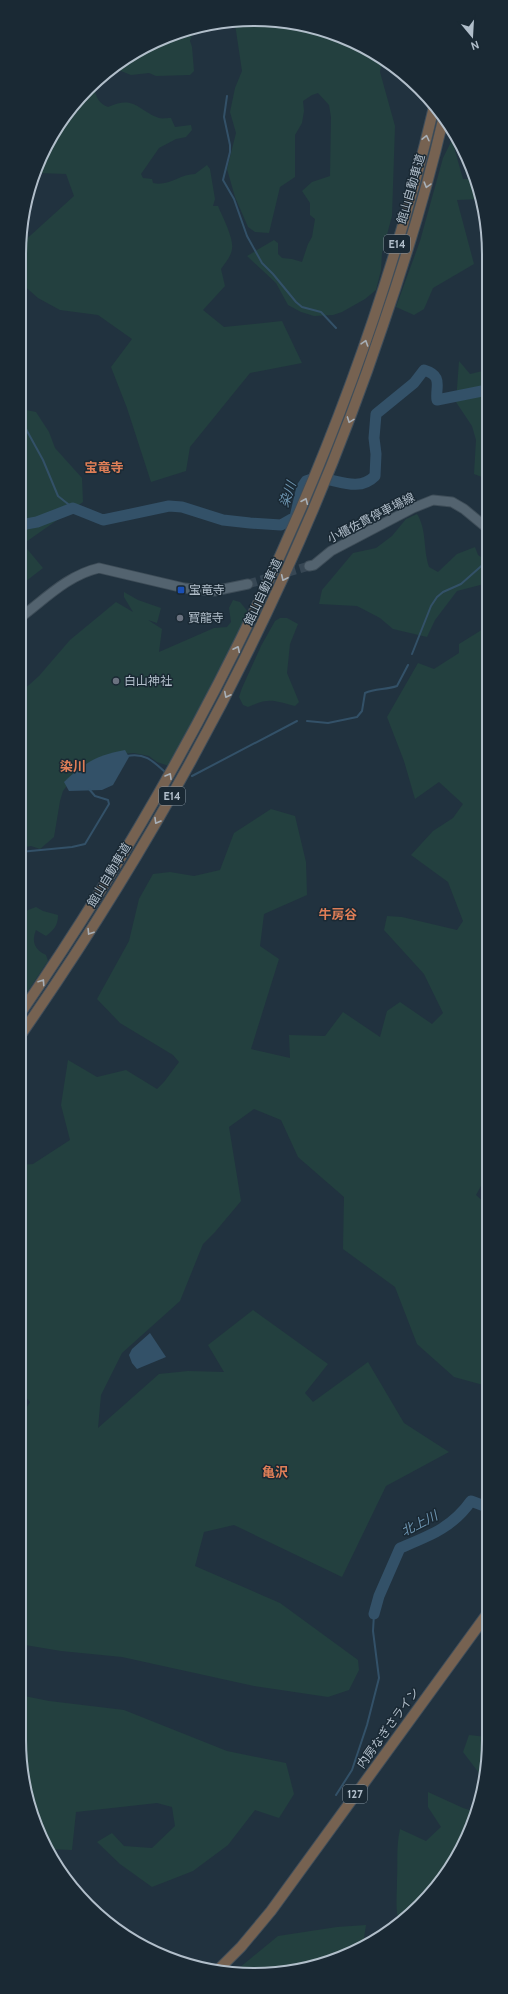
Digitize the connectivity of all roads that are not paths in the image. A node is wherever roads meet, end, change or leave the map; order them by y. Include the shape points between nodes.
1 (433, 112) edge
2 (442, 124) edge
3 (482, 524) edge
4 (309, 566) tunnel mouth
5 (248, 584) tunnel mouth
6 (26, 613) edge
7 (26, 1005) edge
8 (26, 1027) edge
9 (482, 1621) edge
10 (222, 1966) edge

7 -> 1 highway, 館山自動車道 / E14 via 113,872 173,771 230,662 290,537 353,380 406,212
2 -> 8 highway, 館山自動車道 / E14 via 417,218 364,384 300,543 241,668 184,776 123,879
3 - 4 main road, 小櫃佐貫停車場線 via 452,502 433,500 337,548
5 - 6 main road via 214,591 184,588 99,568 71,579
9 - 10 highway, 内房なぎさライン / 127 via 271,1911

